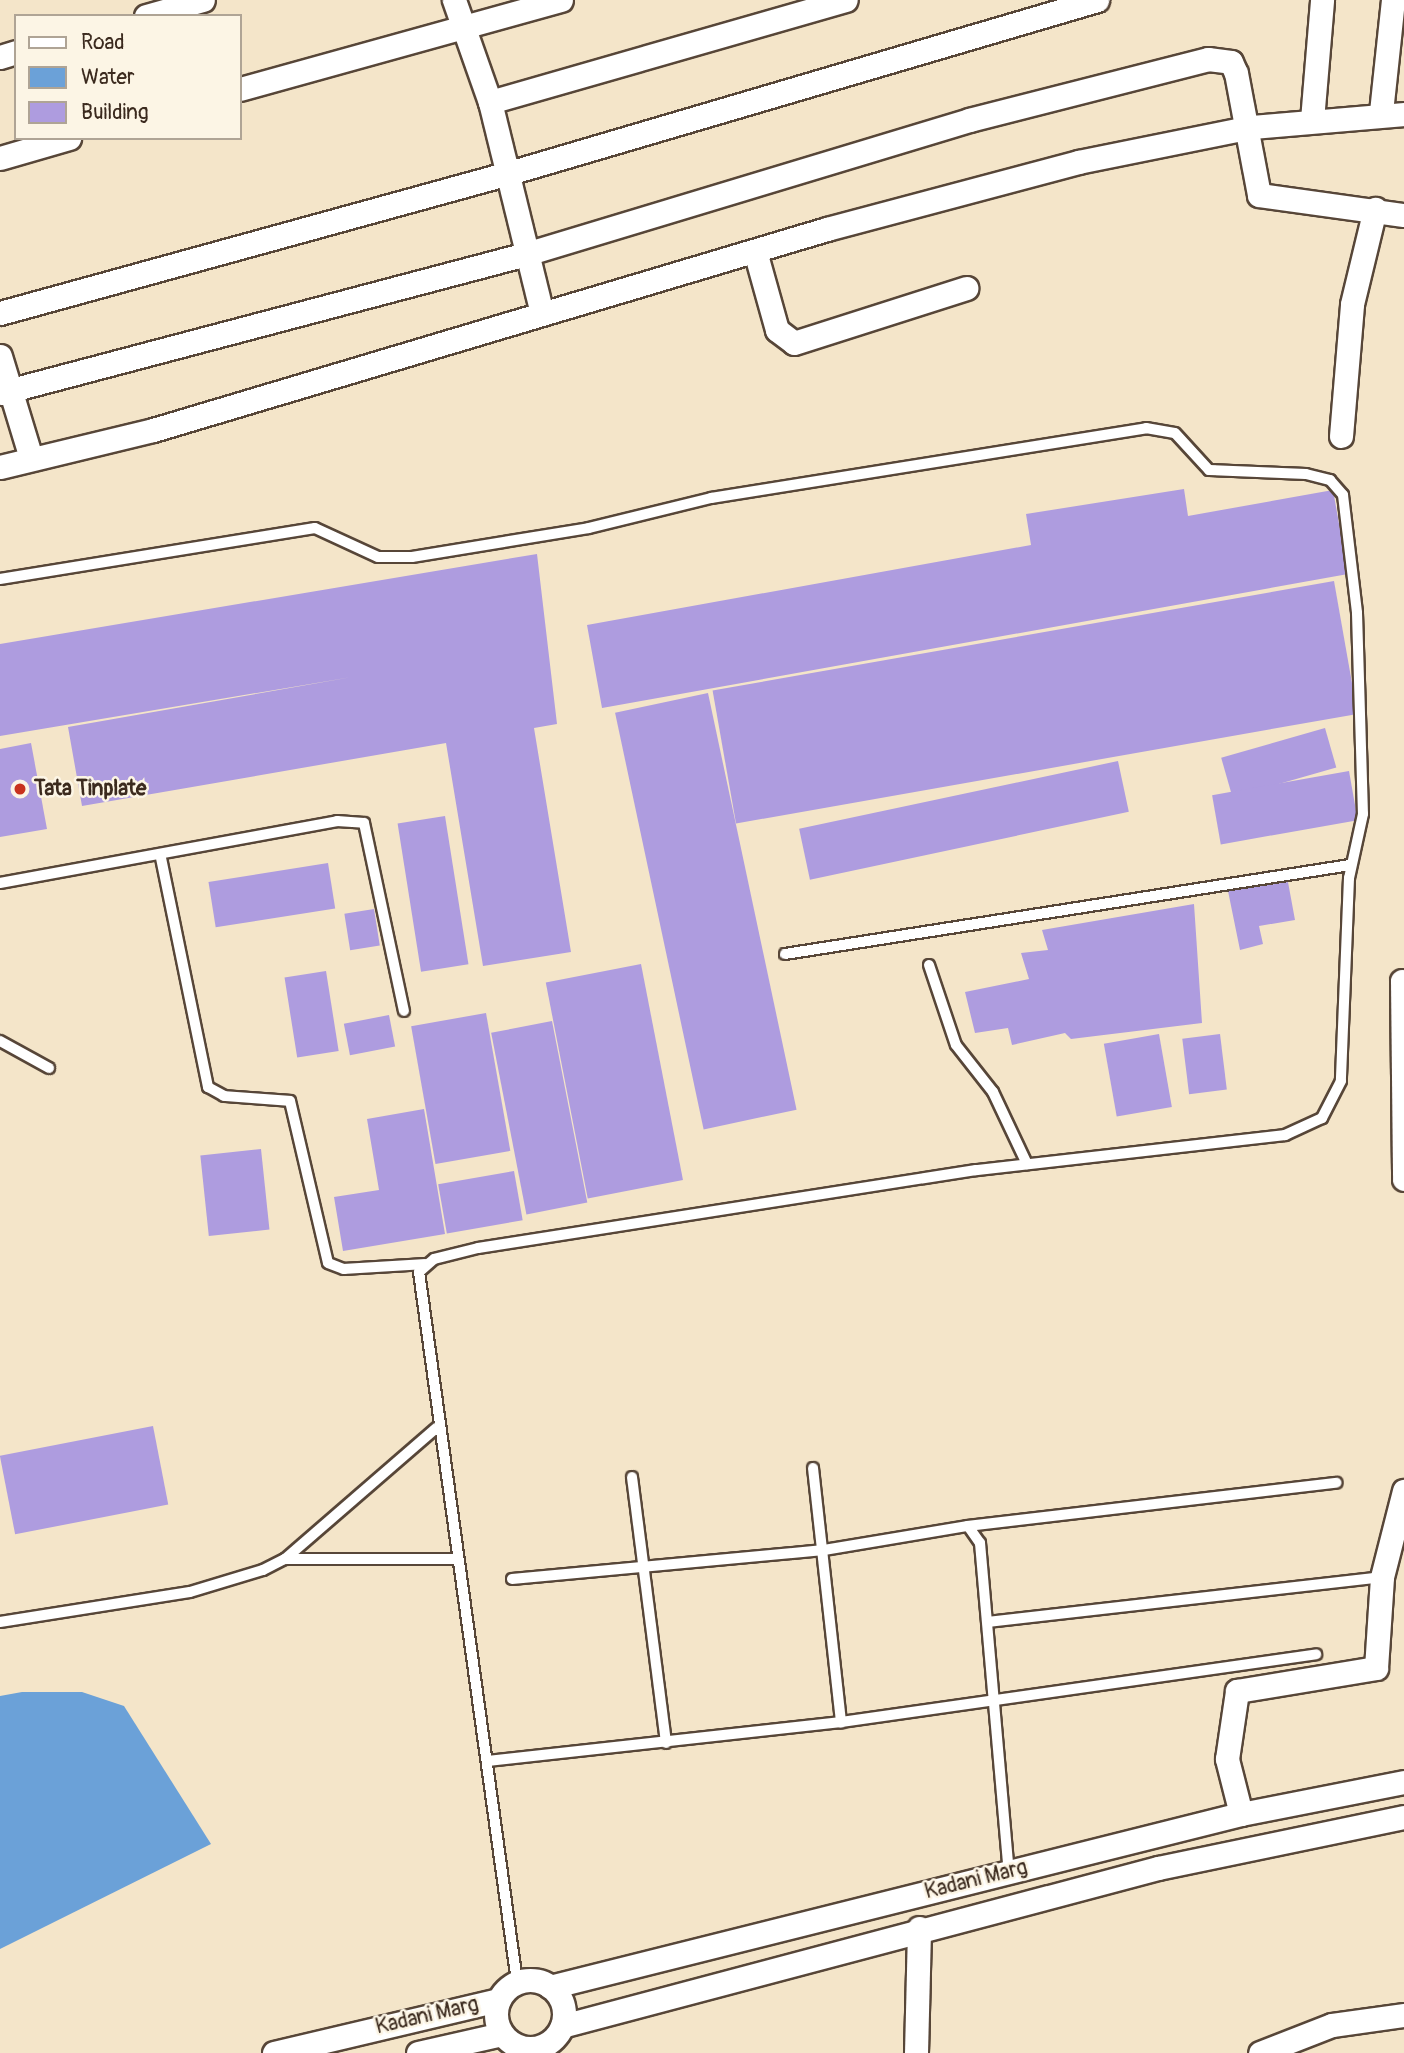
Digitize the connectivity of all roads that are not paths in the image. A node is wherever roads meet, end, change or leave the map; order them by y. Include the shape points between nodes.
1 (203, 0) edge
2 (454, 0) edge
3 (561, 0) edge
4 (846, 0) edge
5 (1097, 0) edge
6 (1322, 0) edge
7 (1393, 0) edge
8 (153, 14) edge
9 (466, 27) junction
10 (242, 88) edge
11 (489, 102) junction
12 (1393, 113) edge
13 (1311, 120) junction
14 (1243, 129) junction
15 (62, 140) edge
16 (0, 158) edge
17 (509, 173) junction
18 (1374, 209) junction
19 (1404, 215) edge
20 (755, 251) junction
21 (526, 254) junction
22 (966, 288) dead end
23 (0, 313) edge
24 (542, 314) junction
25 (0, 356) edge
26 (5, 392) edge
27 (1341, 436) dead end
28 (31, 458) junction
29 (0, 467) edge
30 (0, 579) edge
31 (161, 858) junction
32 (1350, 865) junction
33 (0, 883) edge
34 (785, 954) dead end
35 (929, 965) dead end
36 (1404, 983) edge
37 (404, 1011) dead end
38 (0, 1041) edge
39 (49, 1068) dead end
40 (1027, 1164) junction
41 (1404, 1179) edge
42 (425, 1264) junction
43 (436, 1428) junction
44 (813, 1468) dead end
45 (632, 1477) dead end
46 (1336, 1483) dead end
47 (1404, 1491) edge
48 (968, 1527) junction
49 (824, 1550) junction
50 (285, 1559) junction
51 (458, 1559) junction
52 (640, 1569) junction
53 (1382, 1577) junction
54 (512, 1579) dead end
55 (0, 1622) edge
56 (988, 1622) junction
57 (1316, 1654) dead end
58 (996, 1700) junction
59 (841, 1722) junction
60 (666, 1743) junction
61 (488, 1761) junction
62 (1404, 1782) edge
63 (1241, 1814) junction
64 (1404, 1817) edge
65 (1009, 1872) junction
66 (919, 1928) junction
67 (517, 1982) junction
68 (550, 1987) junction
69 (499, 2000) junction
70 (1404, 2015) edge
71 (562, 2026) junction
72 (502, 2034) junction
73 (274, 2053) edge
74 (418, 2053) edge
75 (916, 2053) edge
76 (1260, 2053) edge

1 - 8 street
2 - 9 street
3 - 9 street
4 - 11 street
5 - 17 street
6 - 13 street
7 - 12 street
9 - 10 street
9 - 11 street
11 - 17 street
12 - 13 street
13 - 14 street
14 - 18 street via 1259,195
14 - 20 street via 1078,162
14 - 21 street via 1237,73 1231,62 1208,59 969,120
15 - 16 street
17 - 21 street
17 - 23 street
18 - 19 street
18 - 27 street via 1352,304
20 - 22 street via 777,330 794,342
20 - 24 street
21 - 24 street
21 - 26 street
24 - 28 street via 153,430
25 - 26 street
26 - 28 street
28 - 29 street
30 - 32 lane via 315,528 378,557 412,557 589,528 711,498 1169,429 1209,470 1306,474 1330,480 1343,495 1357,613 1363,814
31 - 33 lane
31 - 37 lane via 337,821 363,823
31 - 42 lane via 208,1087 224,1096 290,1101 328,1263 344,1269
32 - 34 lane
32 - 40 lane via 1341,1082 1322,1118 1285,1135
35 - 40 lane via 956,1045 993,1093
36 - 41 street
38 - 39 lane
40 - 42 lane via 478,1248
42 - 43 lane via 417,1283
43 - 50 lane
43 - 51 lane
44 - 49 lane
45 - 52 lane
46 - 48 lane
47 - 53 street
48 - 49 lane
48 - 56 lane via 980,1543
49 - 52 lane
49 - 59 lane
50 - 51 lane
50 - 55 lane via 190,1592
51 - 61 lane
52 - 54 lane
52 - 60 lane
53 - 56 lane
53 - 63 street via 1376,1668 1237,1691 1227,1759
56 - 58 lane
57 - 58 lane
58 - 59 lane
58 - 65 lane
59 - 60 lane
60 - 61 lane
61 - 67 lane
62 - 63 street, Kadani Marg
63 - 65 street, Kadani Marg
64 - 66 street, Kadani Marg via 1158,1868
65 - 68 street, Kadani Marg
66 - 71 street, Kadani Marg
66 - 75 street
67 - 68 street
67 - 69 street
68 - 71 street via 562,2004
69 - 72 street
69 - 73 street, Kadani Marg
70 - 76 street via 1332,2025
71 - 72 street via 549,2041 529,2047
72 - 74 street, Kadani Marg

